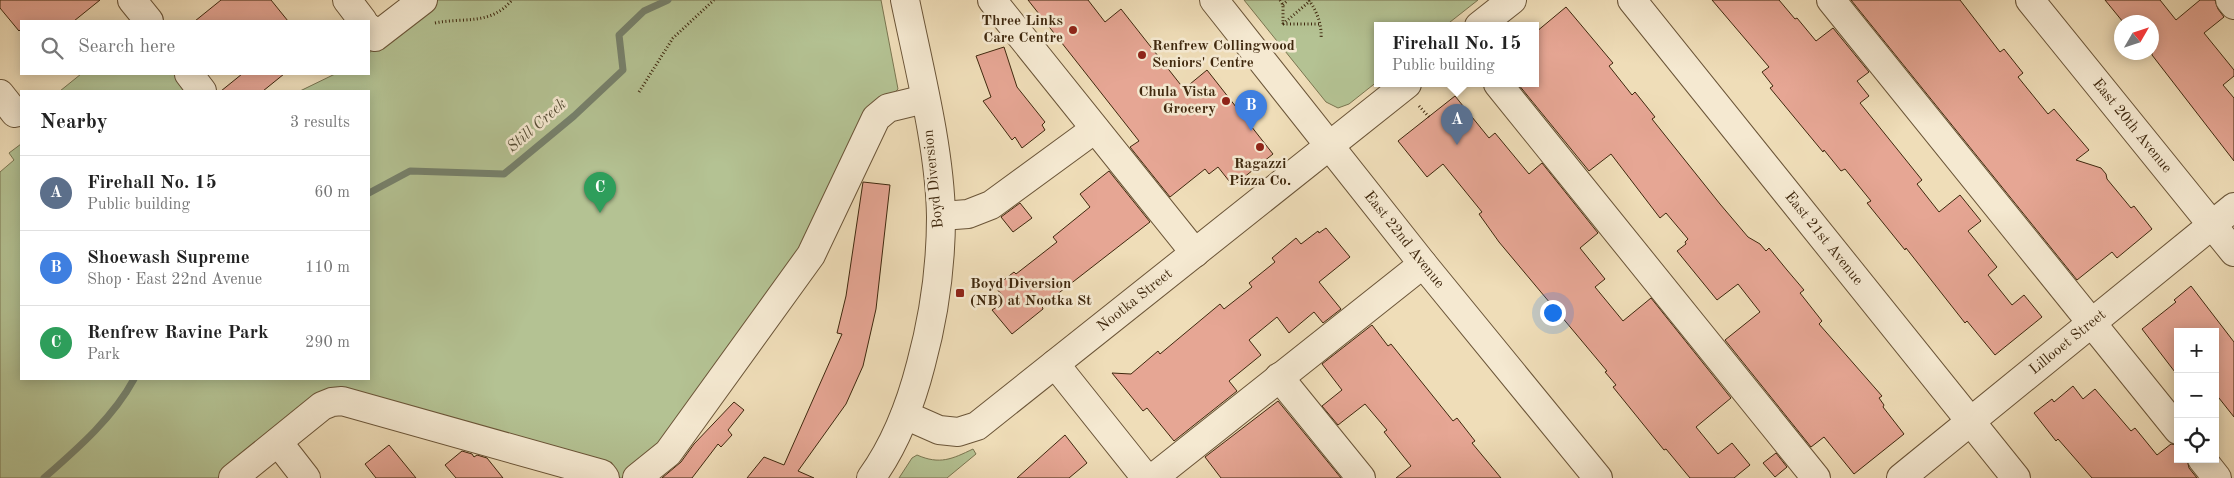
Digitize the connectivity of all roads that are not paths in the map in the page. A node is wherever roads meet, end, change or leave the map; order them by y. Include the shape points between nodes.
1 (132, 0) edge
2 (347, 0) edge
3 (422, 0) edge
4 (906, 0) edge
5 (992, 0) edge
6 (1214, 0) edge
7 (1512, 0) edge
8 (1632, 0) edge
9 (1831, 0) edge
10 (2030, 0) edge
11 (2230, 0) edge
12 (2234, 4) edge
13 (148, 20) edge
14 (362, 20) edge
15 (1484, 22) edge
16 (370, 29) edge
17 (190, 75) edge
18 (1500, 87) edge
19 (201, 90) edge
20 (1413, 94) edge
21 (925, 99) junction
22 (1096, 129) junction
23 (1330, 146) junction
24 (2234, 208) edge
25 (941, 216) junction
26 (2212, 225) junction
27 (2234, 252) edge
28 (1195, 253) junction
29 (1423, 264) junction
30 (2091, 322) junction
31 (1056, 364) junction
32 (1279, 377) junction
33 (905, 415) junction
34 (1969, 422) junction
35 (2174, 425) edge
36 (278, 442) junction
37 (2205, 463) edge
38 (233, 478) edge
39 (306, 478) edge
40 (605, 478) edge
41 (637, 478) edge
42 (871, 478) edge
43 (1146, 478) edge
44 (1153, 478) edge
45 (1360, 478) edge
46 (1598, 478) edge
47 (1816, 478) edge
48 (1901, 478) edge
49 (2016, 478) edge
50 (2217, 478) edge

1 - 13 street
2 - 14 street
3 - 16 street via 400,18
4 - 21 street, Boyd Diversion
5 - 22 street
6 - 23 street, East 22nd Avenue
7 - 15 street
8 - 34 street, East 21st Avenue
9 - 30 street
10 - 26 street, East 20th Avenue
11 - 12 street
17 - 19 street
18 - 47 street
20 - 23 street, Nootka Street
21 - 25 street, Boyd Diversion
21 - 41 street via 888,108 876,118 811,255 668,453
22 - 25 street via 991,205 968,214
22 - 28 street
23 - 28 street, Nootka Street
23 - 29 street, East 22nd Avenue
24 - 26 street, Lillooet Street
25 - 33 street, Boyd Diversion via 935,305 918,379
26 - 27 street, East 20th Avenue
26 - 30 street, Lillooet Street
28 - 31 street, Nootka Street
29 - 32 street
29 - 46 street, East 22nd Avenue
30 - 34 street, Lillooet Street
30 - 35 street
31 - 33 street, Nootka Street via 977,426 958,432 939,430
31 - 43 street
32 - 44 street
32 - 45 street
33 - 42 street
34 - 48 street, Lillooet Street
34 - 49 street, East 21st Avenue
36 - 38 street
36 - 39 street
36 - 40 street via 322,406 342,401 602,474
37 - 50 street

